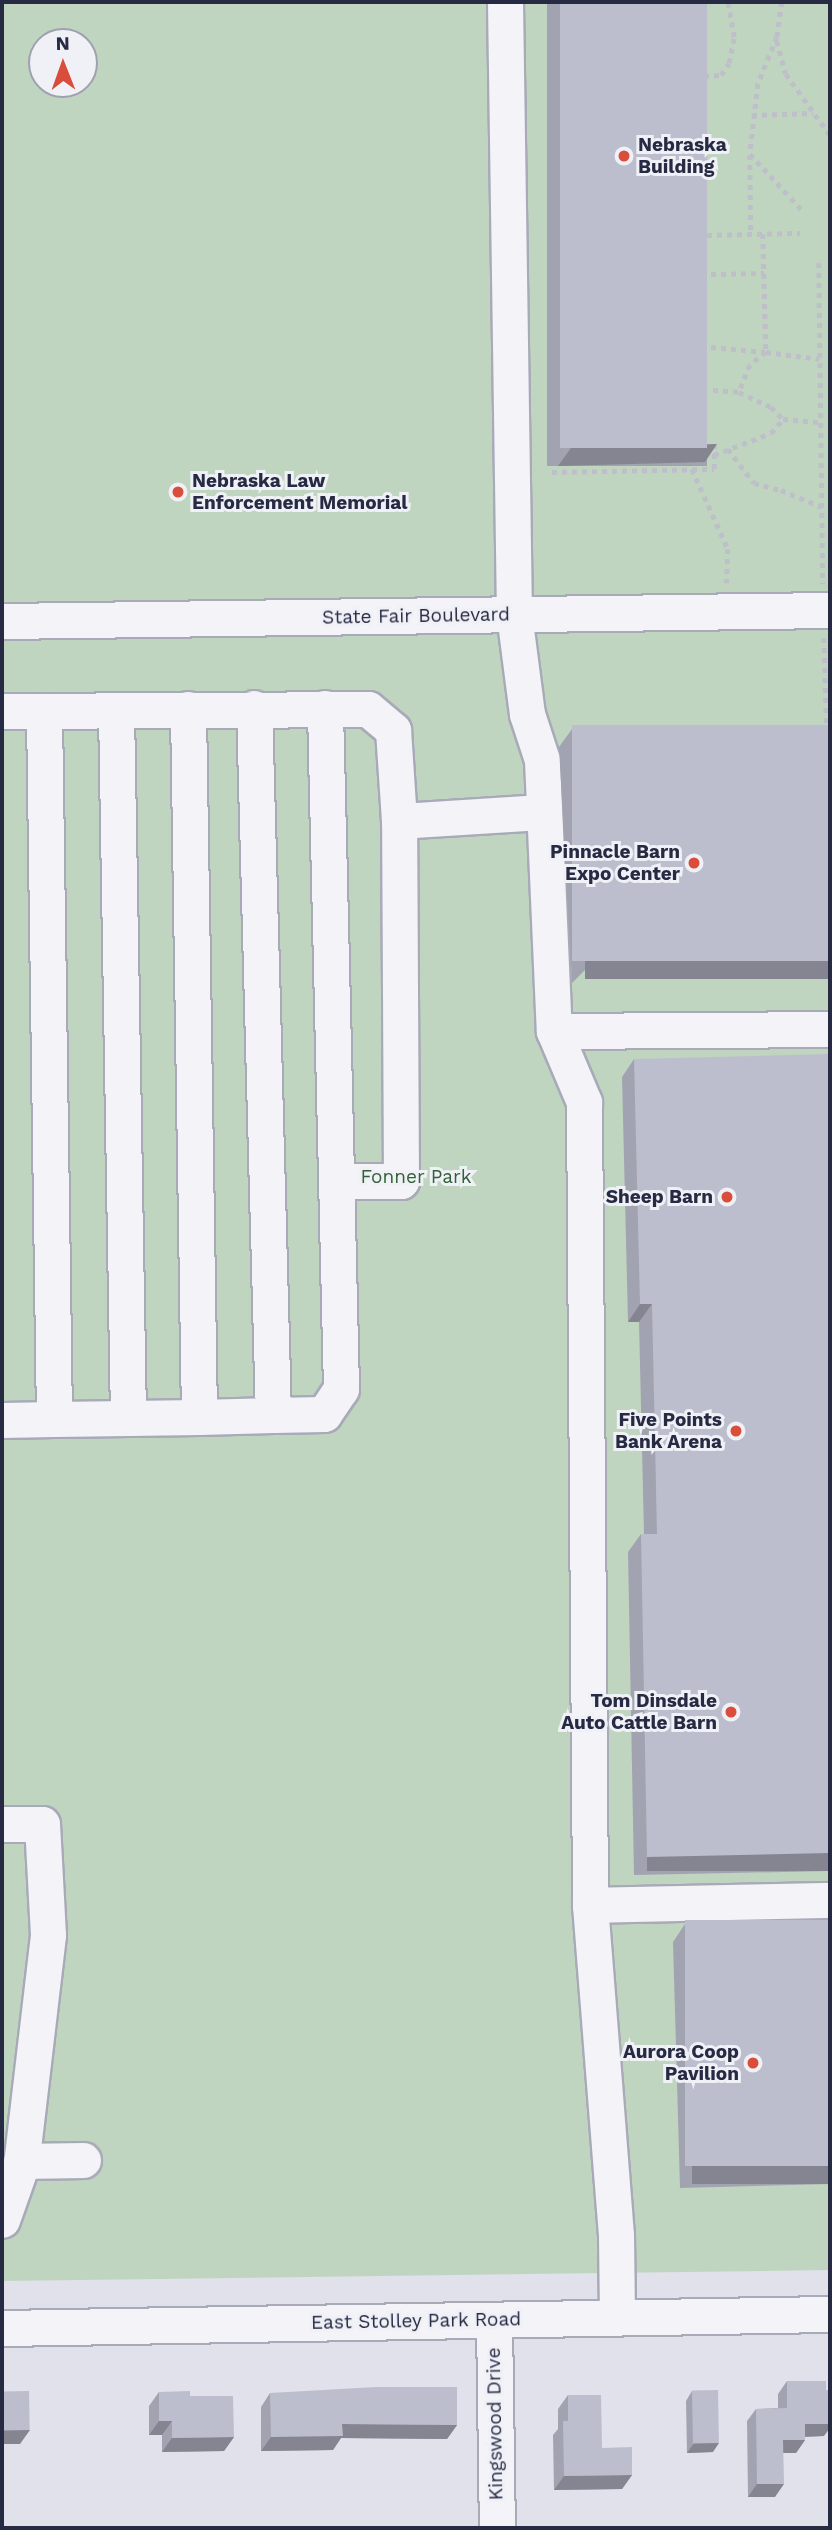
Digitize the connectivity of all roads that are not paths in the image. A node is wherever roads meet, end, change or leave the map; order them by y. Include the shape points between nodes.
1 (505, 2) edge
2 (827, 610) edge
3 (514, 614) junction
4 (2, 621) edge
5 (254, 708) junction
6 (325, 708) junction
7 (116, 709) junction
8 (188, 709) junction
9 (2, 711) edge
10 (44, 711) junction
11 (544, 812) junction
12 (399, 821) junction
13 (830, 1029) edge
14 (554, 1031) junction
15 (336, 1181) junction
16 (273, 1415) junction
17 (199, 1417) junction
18 (128, 1418) junction
19 (54, 1419) junction
20 (2, 1420) edge
21 (2, 1824) edge
22 (830, 1900) edge
23 (590, 1905) junction
24 (83, 2160) dead end
25 (21, 2161) junction
26 (2, 2220) edge
27 (830, 2314) edge
28 (617, 2318) junction
29 (494, 2320) junction
30 (2, 2328) edge
31 (496, 2528) edge

1 - 3 street
2 - 3 street, State Fair Boulevard
3 - 4 street, State Fair Boulevard
3 - 11 street via 527,713 542,760
5 - 6 street
5 - 8 street
5 - 16 street
6 - 12 street via 368,709 394,730
6 - 15 street
7 - 8 street
7 - 10 street
7 - 18 street
8 - 17 street
9 - 10 street
10 - 19 street
11 - 12 street
11 - 14 street
12 - 15 street via 401,1181
13 - 14 street
14 - 23 street via 584,1102
15 - 16 street via 341,1389 324,1414
16 - 17 street
17 - 18 street
18 - 19 street
19 - 20 street
21 - 25 street via 42,1824 48,1935
22 - 23 street
23 - 28 street via 616,2235
24 - 25 street
25 - 26 street
27 - 28 street, East Stolley Park Road
28 - 29 street, East Stolley Park Road
29 - 30 street, East Stolley Park Road
29 - 31 street, Kingswood Drive

